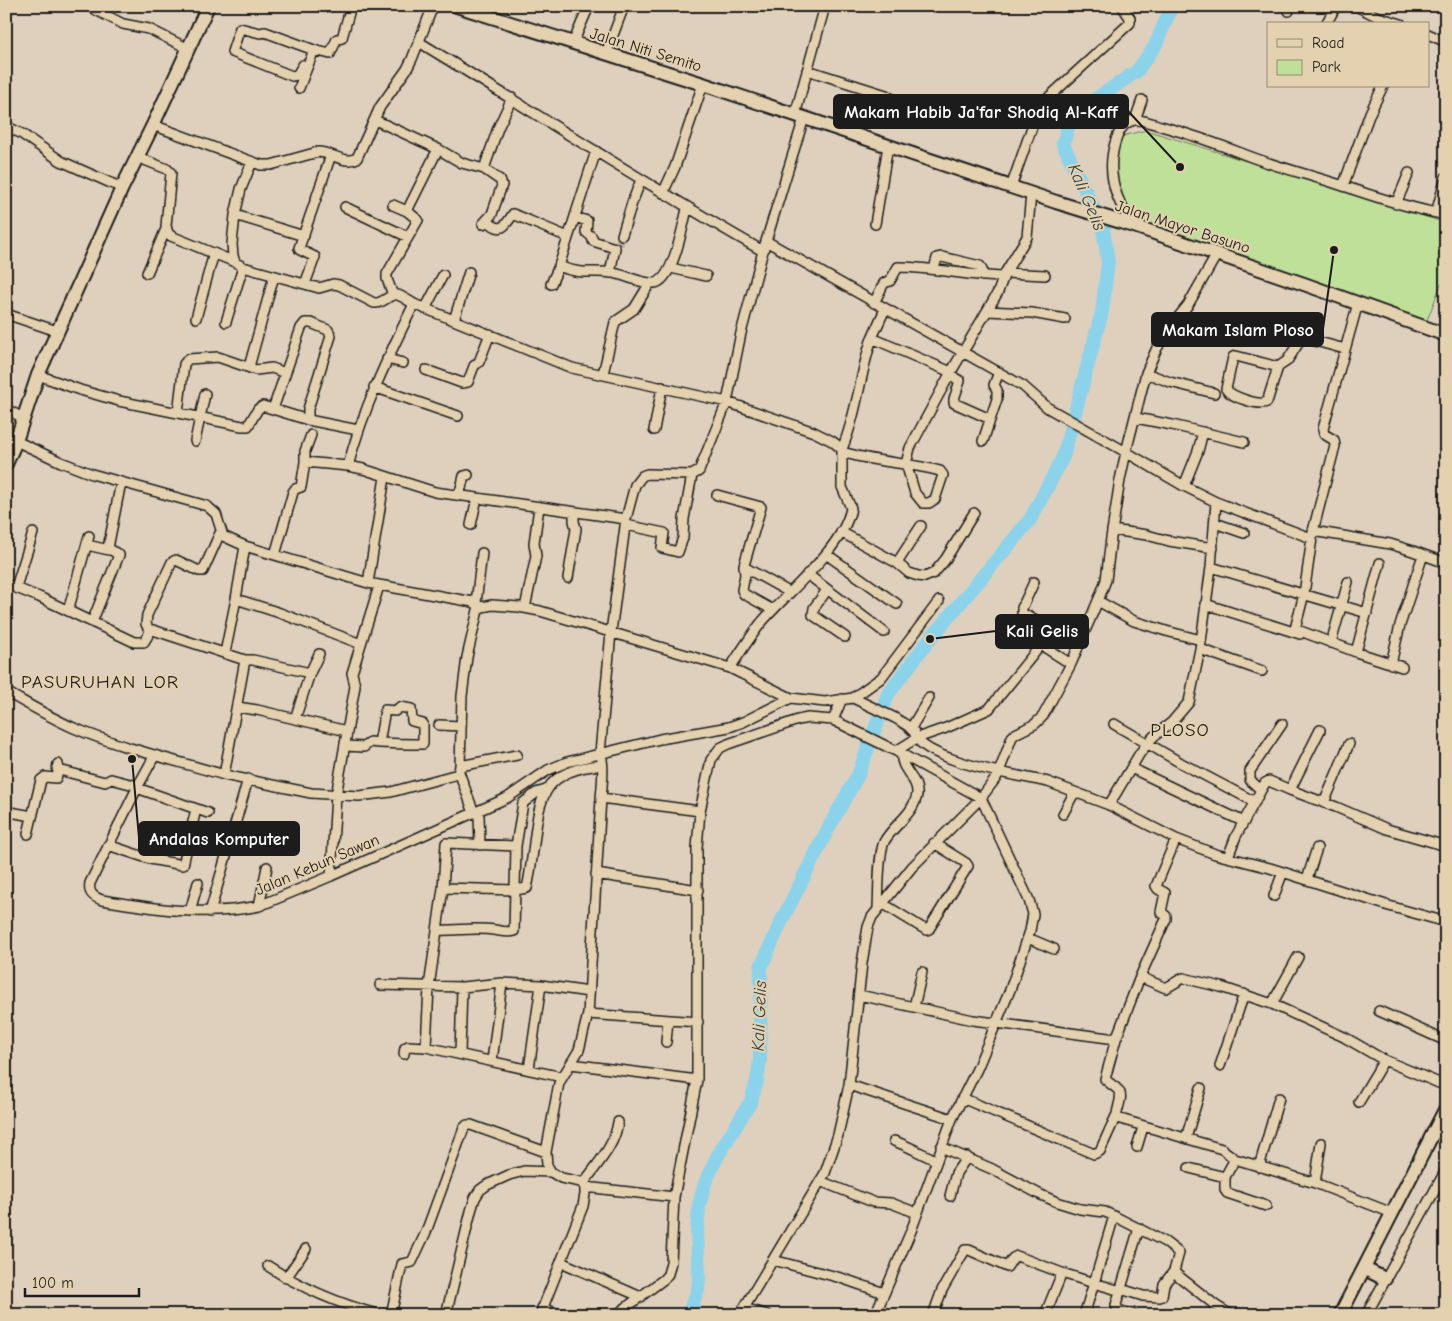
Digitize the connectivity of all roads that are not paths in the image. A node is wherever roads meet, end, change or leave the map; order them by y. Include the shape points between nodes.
1 (88, 6) edge
2 (208, 6) edge
3 (351, 6) edge
4 (433, 6) edge
5 (457, 6) edge
6 (589, 6) edge
7 (624, 6) edge
8 (825, 6) edge
9 (1122, 6) edge
10 (1336, 6) edge
11 (1356, 6) edge
12 (102, 10) edge
13 (1327, 22) edge
14 (1394, 22) edge
15 (1430, 35) edge
16 (419, 42) junction
17 (1446, 42) edge
18 (573, 43) junction
19 (187, 48) junction
20 (314, 50) junction
21 (606, 54) junction
22 (307, 67) junction
23 (807, 70) junction
24 (703, 84) junction
25 (299, 88) dead end
26 (1382, 88) edge
27 (512, 98) junction
28 (1142, 100) dead end
29 (937, 111) dead end
30 (800, 116) junction
31 (375, 120) junction
32 (1135, 120) junction
33 (6, 126) edge
34 (153, 126) junction
35 (888, 146) junction
36 (438, 149) junction
37 (596, 150) junction
38 (331, 155) junction
39 (137, 157) junction
40 (252, 162) junction
41 (484, 169) junction
42 (1409, 173) dead end
43 (1446, 177) edge
44 (642, 180) junction
45 (1342, 186) junction
46 (1011, 187) junction
47 (122, 188) junction
48 (663, 193) junction
49 (1031, 194) junction
50 (1396, 204) junction
51 (393, 205) dead end
52 (345, 208) dead end
53 (687, 209) junction
54 (407, 211) junction
55 (1436, 213) junction
56 (235, 215) junction
57 (1446, 215) edge
58 (575, 216) junction
59 (875, 224) dead end
60 (1131, 225) junction
61 (166, 230) junction
62 (622, 235) tunnel mouth
63 (304, 236) junction
64 (408, 237) junction
65 (568, 237) junction
66 (766, 241) junction
67 (763, 251) junction
68 (214, 253) junction
69 (1217, 254) junction
70 (239, 264) junction
71 (559, 266) junction
72 (671, 268) junction
73 (934, 269) junction
74 (469, 272) dead end
75 (147, 273) dead end
76 (610, 273) junction
77 (443, 275) dead end
78 (1004, 275) junction
79 (1046, 275) dead end
80 (274, 276) junction
81 (706, 276) dead end
82 (982, 276) junction
83 (650, 283) junction
84 (305, 284) junction
85 (551, 284) dead end
86 (393, 295) junction
87 (874, 303) junction
88 (1358, 303) junction
89 (414, 304) junction
90 (425, 309) junction
91 (884, 309) junction
92 (987, 311) junction
93 (6, 314) edge
94 (196, 318) dead end
95 (1065, 318) dead end
96 (454, 320) junction
97 (226, 322) dead end
98 (57, 331) junction
99 (490, 334) junction
100 (1446, 335) edge
101 (872, 338) junction
102 (1345, 349) junction
103 (964, 352) junction
104 (387, 359) junction
105 (403, 363) dead end
106 (249, 367) junction
107 (1278, 367) junction
108 (426, 370) dead end
109 (285, 372) junction
110 (999, 372) junction
111 (951, 373) junction
112 (1146, 373) junction
113 (603, 374) junction
114 (38, 375) junction
115 (374, 387) junction
116 (662, 387) junction
117 (1214, 393) dead end
118 (205, 394) dead end
119 (727, 402) junction
120 (273, 409) junction
121 (6, 410) edge
122 (178, 413) junction
123 (458, 416) dead end
124 (23, 418) junction
125 (200, 418) junction
126 (1136, 418) junction
127 (990, 419) junction
128 (308, 420) junction
129 (358, 430) junction
130 (654, 430) dead end
131 (1203, 432) junction
132 (310, 435) dead end
133 (16, 440) junction
134 (196, 441) dead end
135 (982, 441) dead end
136 (1244, 442) dead end
137 (843, 451) junction
138 (1126, 452) junction
139 (305, 462) junction
140 (6, 464) edge
141 (906, 464) junction
142 (348, 466) junction
143 (468, 475) dead end
144 (692, 475) junction
145 (385, 477) junction
146 (121, 482) junction
147 (1184, 486) junction
148 (717, 495) dead end
149 (458, 496) junction
150 (477, 498) junction
151 (1216, 502) junction
152 (539, 507) junction
153 (574, 512) junction
154 (974, 513) dead end
155 (626, 522) junction
156 (1215, 523) junction
157 (471, 525) dead end
158 (921, 526) dead end
159 (1112, 530) junction
160 (841, 532) junction
161 (33, 533) dead end
162 (220, 533) junction
163 (1244, 534) dead end
164 (1312, 535) junction
165 (245, 546) junction
166 (1213, 548) junction
167 (109, 550) junction
168 (482, 553) dead end
169 (826, 554) junction
170 (274, 555) junction
171 (1423, 555) junction
172 (898, 563) junction
173 (1446, 563) edge
174 (1380, 564) dead end
175 (744, 567) junction
176 (1211, 567) junction
177 (807, 574) junction
178 (568, 578) dead end
179 (1034, 582) dead end
180 (1348, 582) dead end
181 (6, 584) edge
182 (368, 584) junction
183 (379, 586) junction
184 (16, 587) junction
185 (827, 590) junction
186 (789, 592) junction
187 (1304, 594) junction
188 (236, 599) junction
189 (939, 601) dead end
190 (1098, 601) junction
191 (898, 604) dead end
192 (1205, 604) junction
193 (1342, 604) junction
194 (479, 605) junction
195 (525, 608) junction
196 (773, 610) junction
197 (68, 611) junction
198 (1367, 613) junction
199 (92, 622) junction
200 (1052, 628) junction
201 (150, 632) junction
202 (611, 632) junction
203 (884, 632) dead end
204 (845, 637) dead end
205 (1082, 638) junction
206 (1331, 643) junction
207 (361, 644) junction
208 (1041, 644) junction
209 (1201, 645) junction
210 (225, 653) junction
211 (319, 654) dead end
212 (1355, 654) junction
213 (245, 660) junction
214 (1071, 664) junction
215 (1391, 664) junction
216 (1402, 667) dead end
217 (730, 668) junction
218 (1262, 671) dead end
219 (310, 673) junction
220 (6, 692) edge
221 (791, 698) junction
222 (929, 698) dead end
223 (842, 699) junction
224 (855, 699) junction
225 (237, 707) junction
226 (295, 719) junction
227 (837, 722) junction
228 (1114, 724) dead end
229 (1282, 724) dead end
230 (439, 725) dead end
231 (461, 726) junction
232 (911, 728) junction
233 (1320, 730) dead end
234 (347, 732) junction
235 (917, 738) junction
236 (379, 743) junction
237 (1147, 744) junction
238 (1349, 744) dead end
239 (345, 746) junction
240 (897, 751) junction
241 (155, 755) junction
242 (518, 755) dead end
243 (602, 759) junction
244 (1131, 768) junction
245 (459, 769) junction
246 (999, 772) junction
247 (224, 775) junction
248 (248, 779) junction
249 (137, 787) junction
250 (546, 790) junction
251 (1261, 790) junction
252 (1290, 790) junction
253 (1074, 792) junction
254 (336, 796) junction
255 (601, 798) junction
256 (981, 798) junction
257 (1255, 802) junction
258 (1324, 803) junction
259 (1108, 805) junction
260 (6, 809) edge
261 (196, 809) junction
262 (700, 811) junction
263 (208, 813) dead end
264 (1063, 814) dead end
265 (32, 816) junction
266 (477, 816) junction
267 (1244, 822) junction
268 (28, 834) dead end
269 (1176, 839) junction
270 (934, 843) junction
271 (480, 844) junction
272 (108, 845) junction
273 (516, 846) junction
274 (1446, 846) edge
275 (1317, 848) dead end
276 (1228, 857) junction
277 (267, 867) dead end
278 (1282, 872) junction
279 (596, 874) junction
280 (331, 876) junction
281 (1307, 879) junction
282 (198, 883) dead end
283 (443, 888) junction
284 (515, 890) junction
285 (698, 890) junction
286 (1274, 896) dead end
287 (880, 905) junction
288 (259, 906) junction
289 (190, 911) junction
290 (210, 912) junction
291 (1446, 922) edge
292 (437, 930) junction
293 (1032, 939) junction
294 (1054, 949) dead end
295 (1298, 957) dead end
296 (922, 972) dead end
297 (1140, 977) junction
298 (502, 983) junction
299 (430, 984) junction
300 (380, 985) dead end
301 (541, 985) junction
302 (462, 987) junction
303 (589, 992) junction
304 (1244, 994) junction
305 (859, 995) junction
306 (1272, 1004) junction
307 (914, 1007) junction
308 (1379, 1011) dead end
309 (588, 1014) junction
310 (668, 1020) junction
311 (698, 1022) junction
312 (997, 1022) junction
313 (1116, 1039) junction
314 (1446, 1041) edge
315 (666, 1042) dead end
316 (426, 1047) junction
317 (404, 1054) dead end
318 (460, 1054) junction
319 (1384, 1060) junction
320 (492, 1061) junction
321 (571, 1064) junction
322 (1220, 1066) dead end
323 (529, 1069) junction
324 (562, 1077) junction
325 (697, 1080) junction
326 (849, 1085) junction
327 (1446, 1086) edge
328 (1201, 1088) dead end
329 (962, 1098) junction
330 (1279, 1098) dead end
331 (1359, 1102) dead end
332 (1446, 1108) edge
333 (1116, 1116) junction
334 (952, 1119) junction
335 (618, 1122) dead end
336 (1143, 1127) junction
337 (1440, 1133) edge
338 (1186, 1138) junction
339 (894, 1141) dead end
340 (1321, 1143) dead end
341 (941, 1147) junction
342 (1137, 1147) dead end
343 (546, 1152) junction
344 (967, 1157) junction
345 (1235, 1159) junction
346 (936, 1160) junction
347 (1259, 1167) junction
348 (1189, 1168) dead end
349 (1446, 1170) edge
350 (551, 1172) junction
351 (1225, 1177) junction
352 (820, 1181) junction
353 (1315, 1183) junction
354 (584, 1185) junction
355 (950, 1196) dead end
356 (674, 1197) junction
357 (1266, 1206) dead end
358 (1392, 1212) junction
359 (917, 1213) junction
360 (1114, 1216) junction
361 (1139, 1228) junction
362 (306, 1248) dead end
363 (773, 1260) junction
364 (561, 1262) junction
365 (268, 1266) dead end
366 (1365, 1269) junction
367 (1174, 1271) junction
368 (1062, 1273) junction
369 (286, 1278) junction
370 (1385, 1279) junction
371 (1094, 1283) junction
372 (1121, 1290) junction
373 (884, 1293) junction
374 (641, 1297) junction
375 (541, 1311) edge
376 (741, 1311) edge
377 (359, 1312) edge
378 (876, 1314) edge
379 (380, 1315) edge
380 (391, 1315) edge
381 (446, 1315) edge
382 (561, 1315) edge
383 (616, 1315) edge
384 (766, 1315) edge
385 (933, 1315) edge
386 (1045, 1315) edge
387 (1084, 1315) edge
388 (1134, 1315) edge
389 (1232, 1315) edge
390 (1340, 1315) edge
391 (1366, 1315) edge

1 - 12 street
2 - 19 main road
3 - 20 street via 342,38 337,39 330,54
4 - 16 street
5 - 18 main road, Jalan Niti Semito
6 - 18 street
7 - 21 street
8 - 23 street
9 - 46 street via 1130,23 1048,98 1032,127
10 - 13 street
11 - 14 street
12 - 19 street via 123,24 149,29
15 - 17 street
16 - 27 street
16 - 31 street via 407,69 384,100
18 - 21 main road, Jalan Niti Semito
19 - 34 main road
20 - 22 street
20 - 22 street via 265,32 240,28 232,52 292,76 297,75 303,65
21 - 24 main road, Jalan Niti Semito
22 - 25 street
23 - 29 street via 899,102
23 - 30 street
24 - 30 main road, Jalan Niti Semito
24 - 48 street
26 - 45 street
27 - 37 street
27 - 41 street
28 - 32 street
30 - 35 main road, Jalan Mayor Basuno
30 - 66 street
31 - 36 street
31 - 38 street via 357,158 350,161
32 - 45 street via 1190,134
32 - 60 street via 1127,122 1118,133 1111,158 1115,190
33 - 47 street via 62,161
34 - 39 main road
34 - 40 street
35 - 46 main road, Jalan Mayor Basuno
35 - 59 street
36 - 41 street via 462,163
36 - 54 street
37 - 44 street
37 - 58 street
38 - 40 street via 314,152 266,166
38 - 63 street
39 - 47 main road
39 - 61 street via 167,169 171,174
40 - 56 street
41 - 65 street via 502,182 498,199 485,222 501,228 513,214
42 - 50 street
43 - 55 street
44 - 48 street
44 - 62 street
45 - 50 street
46 - 49 main road, Jalan Mayor Basuno
47 - 98 main road
48 - 53 street
49 - 60 main road, Jalan Mayor Basuno
49 - 78 street via 1027,237
50 - 55 street
51 - 54 street
52 - 64 street
53 - 67 street
53 - 72 street
54 - 64 street via 418,220
55 - 57 street
56 - 63 street
56 - 70 street via 232,250
58 - 65 street
58 - 76 street via 588,221 586,232 593,241 617,247
60 - 69 main road, Jalan Mayor Basuno
61 - 68 street via 171,236
61 - 75 street
63 - 84 street via 300,250 315,257
64 - 86 street via 387,274
65 - 71 street
66 - 67 street
66 - 87 street
67 - 119 street
68 - 70 street
68 - 94 street
69 - 88 main road, Jalan Mayor Basuno
69 - 112 street via 1188,305 1167,331
70 - 80 street
70 - 97 street
71 - 76 street via 581,273
71 - 85 street
72 - 81 street
72 - 83 street via 662,281
73 - 82 street
73 - 82 street via 937,258 942,256 980,266
73 - 87 street via 897,267
74 - 96 street
76 - 83 street
77 - 90 street
78 - 79 street
78 - 82 street
78 - 92 street
80 - 84 street
80 - 106 street
83 - 113 street via 634,309 615,322
84 - 86 street via 322,288 336,284 374,303
86 - 89 street
87 - 91 street
88 - 100 main road, Jalan Mayor Basuno
88 - 102 street
89 - 90 street
89 - 104 street
90 - 96 street
91 - 101 street
91 - 103 street
92 - 95 street
92 - 103 street
93 - 98 street
96 - 99 street
98 - 114 main road
99 - 108 street via 468,382 462,383
99 - 113 street via 572,368
101 - 111 street
101 - 137 street
102 - 107 street via 1304,338 1287,361
102 - 164 street via 1323,429 1324,434 1334,440 1335,446
103 - 110 street
103 - 111 street
104 - 105 street
104 - 115 street
106 - 109 street
106 - 122 street via 218,357 188,359 184,364
107 - 107 street via 1267,402 1258,403 1228,392 1226,385 1233,357
109 - 120 street
109 - 128 street via 303,325 308,322 330,331 328,350 308,408
110 - 127 street via 994,385 998,396
110 - 138 street via 1023,386 1048,408
111 - 127 street via 960,381 954,403
111 - 141 street via 910,448
112 - 117 street
112 - 126 street
113 - 116 street
114 - 122 street via 98,396
114 - 124 main road
115 - 123 street
115 - 129 street
116 - 119 street
116 - 130 street
118 - 125 street
119 - 137 street via 814,432 832,440
119 - 144 street via 699,471
120 - 125 street via 260,407 245,426
120 - 128 street
121 - 124 street
122 - 125 street
124 - 133 main road
125 - 134 street
126 - 131 street
126 - 138 street
127 - 135 street
128 - 129 street
129 - 142 street
131 - 136 street
131 - 147 street
132 - 139 street
133 - 140 main road
133 - 146 street via 76,468
137 - 141 street via 878,461
137 - 160 street via 842,487 851,508
138 - 147 street
138 - 159 street
139 - 142 street
139 - 170 street via 301,486 292,492
141 - 141 street via 916,497 923,503 933,502 942,472
142 - 145 street
143 - 149 street via 462,480
144 - 155 street via 642,476 635,485
144 - 155 street via 678,552 661,552 669,534
145 - 149 street
145 - 182 street
146 - 162 street via 207,506 216,514
146 - 167 street
147 - 151 street
148 - 175 street via 761,507
149 - 150 street
150 - 152 street
150 - 157 street
151 - 156 street
151 - 164 street
152 - 153 street
152 - 195 street via 534,543 536,556
153 - 155 street
153 - 178 street via 576,529
154 - 172 street via 934,573 918,576
155 - 202 street
156 - 163 street
156 - 166 street
158 - 172 street
159 - 166 street
159 - 190 street via 1106,580
160 - 169 street
160 - 172 street
161 - 184 street
162 - 165 street via 226,539
162 - 201 street via 202,570 176,560 172,562 146,615
164 - 171 street via 1390,544
164 - 187 street
165 - 170 street
165 - 188 street
166 - 176 street
167 - 197 street via 88,540
167 - 199 street via 118,556
168 - 194 street
169 - 177 street
169 - 191 street
170 - 182 street
171 - 173 street
171 - 215 street
174 - 198 street
175 - 186 street
175 - 196 street via 744,594
176 - 187 street
176 - 192 street
177 - 185 street
177 - 186 street
179 - 200 street via 1021,612
180 - 193 street
181 - 184 street
182 - 183 street
183 - 194 street
183 - 207 street
184 - 197 street
185 - 203 street
185 - 204 street via 812,615
186 - 196 street
187 - 193 street
187 - 206 street via 1295,629
188 - 207 street
188 - 210 street
189 - 224 street via 881,678
190 - 205 street
190 - 209 street via 1134,621
192 - 209 street
192 - 212 street
193 - 198 street
193 - 206 street
194 - 195 street
194 - 231 street via 462,696
195 - 202 street
196 - 217 street
197 - 199 street
198 - 212 street
199 - 201 street via 138,643 146,641
200 - 205 street
200 - 208 street
201 - 210 street via 156,630
202 - 217 street
202 - 243 street
205 - 214 street
206 - 212 street
207 - 234 street via 352,672 355,686
208 - 214 street
208 - 235 street via 989,709
209 - 218 street
209 - 237 street via 1189,702
210 - 213 street
211 - 219 street
212 - 215 street
213 - 219 street
213 - 225 street
214 - 246 street via 1043,716 1012,737
215 - 216 street
217 - 221 street
219 - 226 street
220 - 241 street via 72,727
221 - 223 street via 825,702
221 - 243 street via 729,727 660,739
222 - 232 street
223 - 224 street
223 - 227 street
224 - 232 street
225 - 226 street
225 - 247 street
226 - 234 street
227 - 240 street
227 - 262 street via 808,718 798,720 720,748 711,760
228 - 237 street
229 - 251 street via 1250,771 1250,780
230 - 231 street
231 - 245 street
232 - 235 street
233 - 252 street
234 - 239 street
235 - 240 street
235 - 246 street via 942,754
236 - 236 street via 423,744 424,726 412,721 412,709 385,710
236 - 239 street via 368,742 364,747
237 - 244 street
237 - 257 street
238 - 258 street
239 - 254 street
240 - 256 street
240 - 287 street via 917,794 915,804 884,843
241 - 247 street
241 - 249 street, Jalan Kebun Sawan
242 - 245 street
243 - 250 street via 569,771
243 - 255 street
243 - 266 street, Jalan Kebun Sawan via 557,766
244 - 259 street
244 - 267 street
245 - 254 street via 456,775 381,794
245 - 266 street
246 - 253 street via 1048,782
246 - 256 street
247 - 248 street
248 - 254 street
248 - 290 street
249 - 261 street
249 - 265 street via 111,778 105,782 59,767 56,778 41,780
249 - 272 street, Jalan Kebun Sawan
250 - 273 street via 523,803
250 - 284 street via 528,886
251 - 252 street via 1269,781
251 - 257 street
252 - 258 street
253 - 259 street
253 - 264 street
254 - 280 street
255 - 262 street
255 - 279 street
256 - 270 street
256 - 293 street via 1032,908
257 - 267 street
258 - 274 street via 1387,829
259 - 269 street
260 - 265 street
261 - 263 street
261 - 272 street via 183,865 150,859
262 - 285 street
265 - 268 street
266 - 271 street
266 - 280 street, Jalan Kebun Sawan via 442,826
267 - 276 street
269 - 276 street
269 - 297 street via 1156,886 1165,892 1161,912 1166,919
270 - 287 street
270 - 287 street via 968,866 929,928 927,930
271 - 273 street
271 - 283 street via 446,842
272 - 289 street, Jalan Kebun Sawan via 90,883 92,896 147,907
273 - 284 street
275 - 281 street
276 - 278 street
277 - 288 street
278 - 281 street
278 - 286 street
279 - 285 street
279 - 303 street
280 - 288 street, Jalan Kebun Sawan
281 - 291 street
282 - 289 street
283 - 284 street
283 - 292 street
284 - 292 street via 514,931
285 - 311 street
287 - 305 street via 868,927
288 - 290 street, Jalan Kebun Sawan
289 - 290 street, Jalan Kebun Sawan
292 - 299 street
293 - 294 street
293 - 312 street
295 - 306 street
296 - 307 street
297 - 304 street via 1166,988 1184,978
297 - 313 street
298 - 301 street
298 - 302 street
298 - 320 street
299 - 300 street
299 - 302 street
299 - 316 street
301 - 303 street
301 - 323 street
302 - 318 street
303 - 309 street
304 - 306 street
304 - 322 street
305 - 307 street
305 - 326 street
306 - 319 street via 1344,1037
307 - 312 street
308 - 314 street
309 - 310 street
309 - 321 street via 582,1043
310 - 311 street
310 - 315 street
311 - 325 street
312 - 313 street
312 - 329 street
313 - 333 street via 1104,1077 1120,1093
316 - 317 street via 408,1046
316 - 318 street
318 - 320 street
319 - 327 street
319 - 331 street
320 - 323 street
321 - 324 street
321 - 325 street
323 - 324 street
324 - 343 street
325 - 356 street
326 - 334 street
326 - 352 street via 838,1135
328 - 338 street
329 - 333 street via 1094,1154 1100,1151
329 - 334 street
330 - 347 street
332 - 337 main road
333 - 336 street
334 - 341 street
335 - 354 street via 612,1144
336 - 338 street
336 - 342 street
337 - 358 main road
338 - 345 street via 1222,1149
339 - 346 street
340 - 353 street
341 - 344 street
341 - 346 street
343 - 350 street
343 - 380 street via 471,1125 464,1128 426,1232 412,1262 402,1264
344 - 355 street via 956,1173
344 - 360 street via 1050,1199
345 - 347 street
345 - 351 street
346 - 359 street
347 - 353 street
348 - 351 street
349 - 370 street
350 - 354 street
350 - 381 street via 516,1173 480,1190 471,1211
351 - 357 street via 1227,1193
352 - 359 street via 873,1202 891,1203
352 - 363 street
353 - 358 street
354 - 356 street
354 - 364 street via 583,1206
356 - 374 street via 670,1268 664,1280
358 - 366 main road
359 - 373 street
360 - 361 street
360 - 371 street
361 - 367 street via 1178,1251
361 - 372 street
362 - 369 street
363 - 373 street
363 - 376 street
364 - 374 street
364 - 375 street
365 - 369 street
366 - 370 main road
366 - 390 main road
367 - 372 street via 1164,1284 1160,1297
367 - 389 street
368 - 371 street
368 - 385 street via 1017,1256 1007,1267 965,1250 942,1290
368 - 386 street
369 - 377 street
370 - 391 street
371 - 372 street
371 - 387 street
372 - 388 street via 1116,1309
373 - 378 street
374 - 383 street
375 - 382 street
376 - 384 street
377 - 379 street

